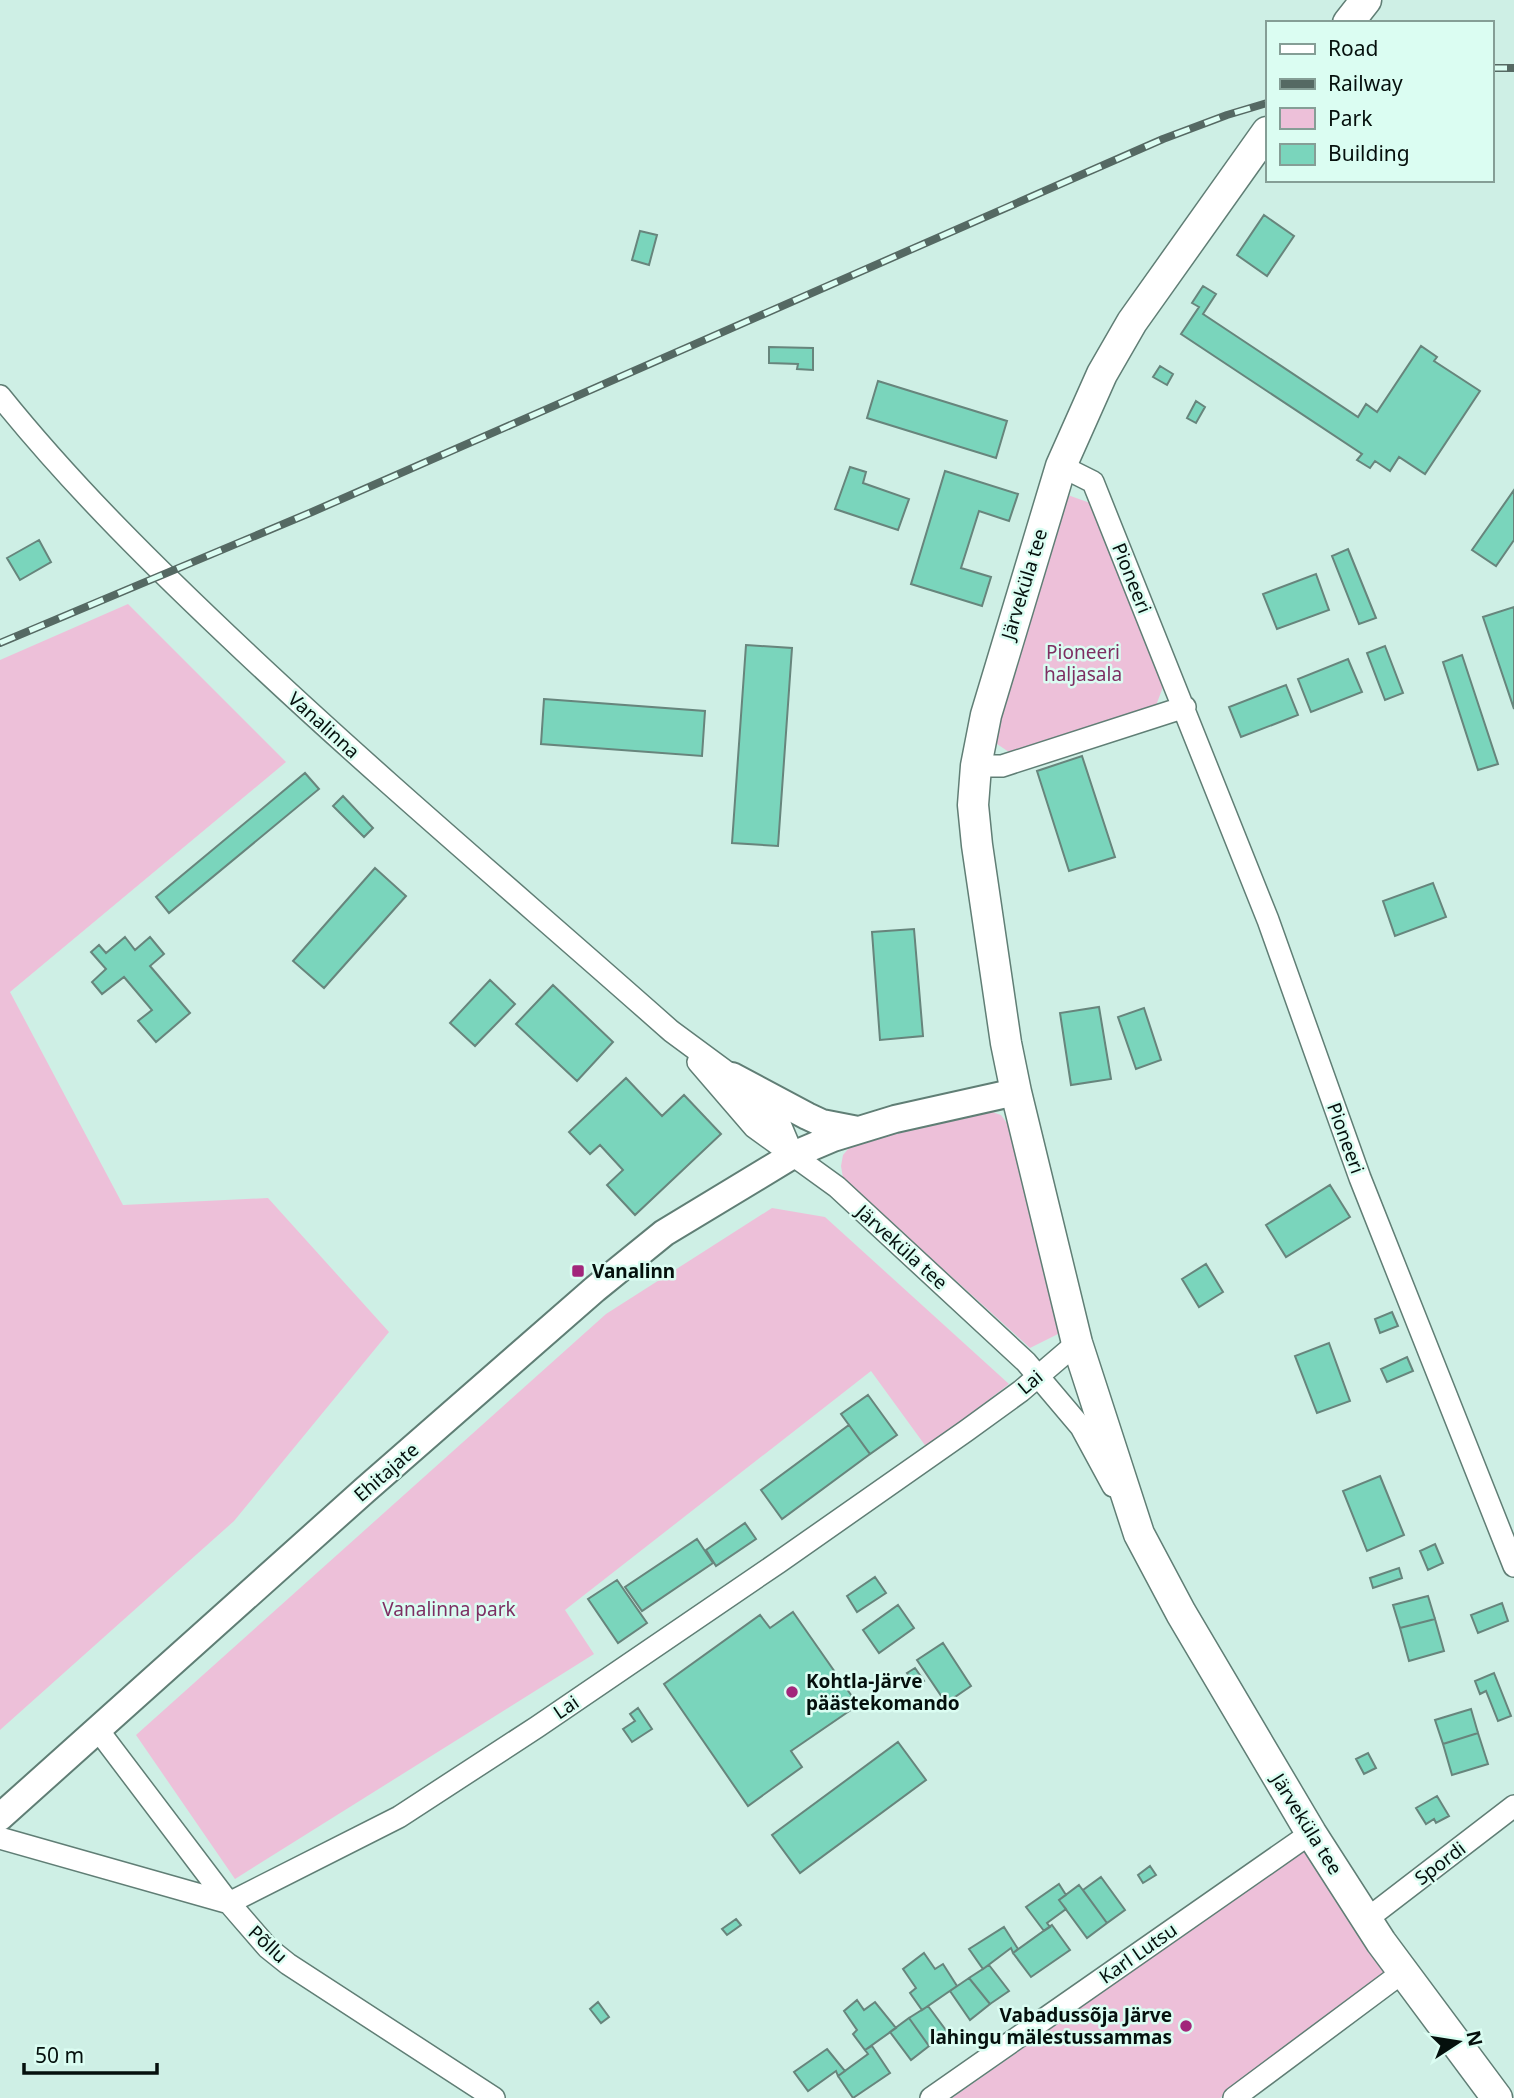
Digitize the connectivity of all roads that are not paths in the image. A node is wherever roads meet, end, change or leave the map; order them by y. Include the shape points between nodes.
1 (1366, 0) edge
2 (1350, 21) edge
3 (1266, 133) edge
4 (3, 405) edge
5 (1060, 466) junction
6 (1185, 708) junction
7 (975, 766) junction
8 (671, 1031) junction
9 (732, 1076) junction
10 (1016, 1092) junction
11 (859, 1130) junction
12 (793, 1155) junction
13 (1077, 1343) junction
14 (1038, 1376) junction
15 (1139, 1534) junction
16 (1514, 1566) edge
17 (97, 1730) junction
18 (1514, 1806) edge
19 (0, 1817) edge
20 (1311, 1833) junction
21 (0, 1838) edge
22 (229, 1903) junction
23 (1367, 1919) junction
24 (1403, 1972) junction
25 (494, 2098) edge
26 (931, 2098) edge
27 (1234, 2098) edge
28 (1497, 2098) edge

1 - 2 main road
3 - 5 main road, Järveküla tee via 1132,322 1102,374
4 - 8 street, Vanalinna via 163,575 319,722
5 - 6 street, Pioneeri via 1093,482
5 - 7 main road, Järveküla tee via 1005,647
6 - 7 street via 1002,766
6 - 16 street, Pioneeri via 1268,920 1360,1178
7 - 10 main road, Järveküla tee via 977,845
8 - 9 street, Vanalinna
8 - 12 street, Vanalinna via 754,1127
9 - 11 street via 822,1123
9 - 12 street, Vanalinna via 780,1124
10 - 11 street
10 - 13 main road, Järveküla tee
11 - 12 street
12 - 14 street, Järveküla tee via 837,1187
12 - 17 street, Ehitajate via 684,1220 595,1289
13 - 14 street, Lai
13 - 15 main road, Järveküla tee
14 - 15 street, Järveküla tee via 1081,1427
14 - 22 street, Lai via 779,1562 399,1817
15 - 20 main road, Järveküla tee
17 - 19 street, Ehitajate
17 - 22 street, Põllu
18 - 23 street, Spordi
20 - 23 main road, Järveküla tee
20 - 26 street, Karl Lutsu
21 - 22 street
22 - 25 street, Põllu via 288,1964
23 - 24 main road, Järveküla tee
24 - 27 street
24 - 28 main road, Järveküla tee

